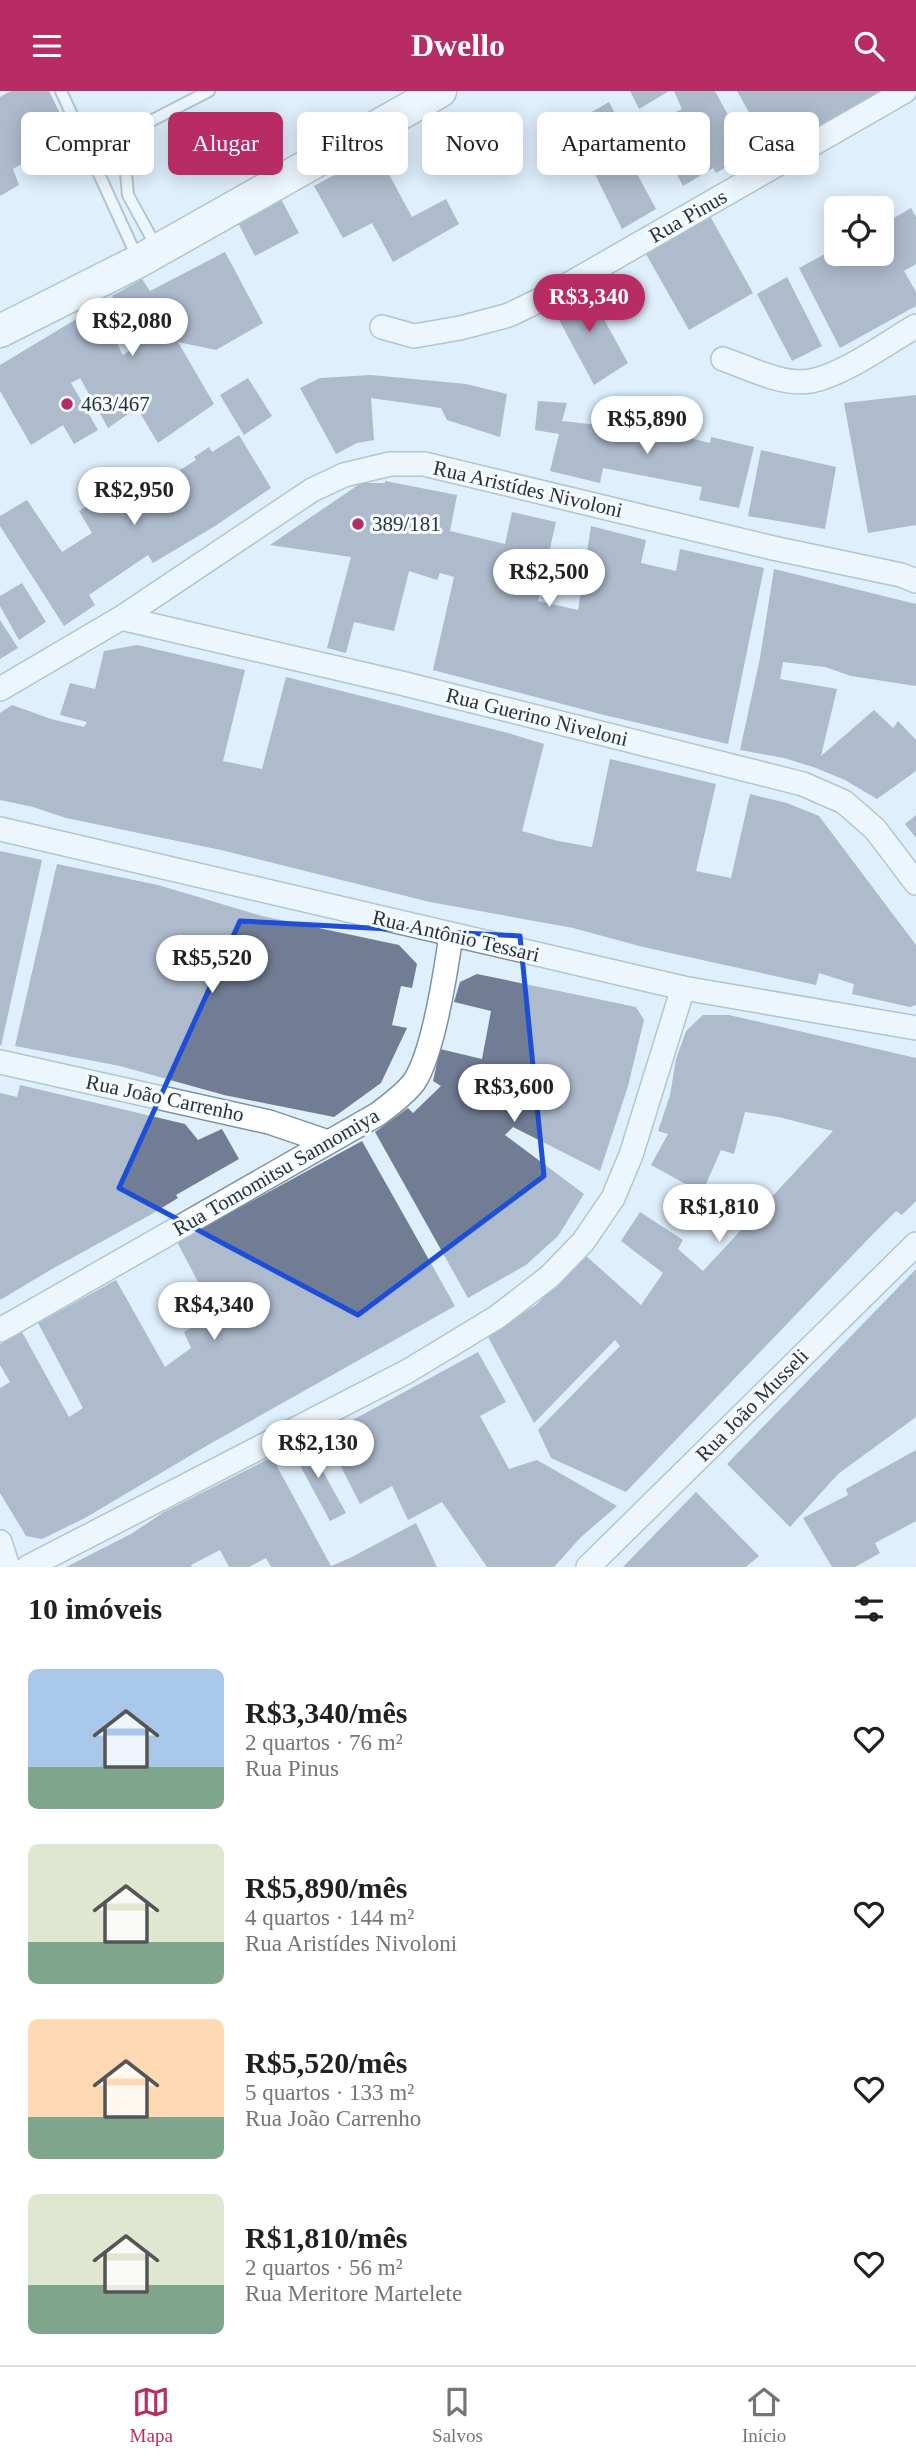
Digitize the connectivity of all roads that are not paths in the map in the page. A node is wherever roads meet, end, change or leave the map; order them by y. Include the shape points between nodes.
1 (61, 91) edge
2 (208, 91) edge
3 (440, 91) edge
4 (905, 91) edge
5 (148, 255) junction
6 (916, 326) edge
7 (382, 327) dead end
8 (0, 331) edge
9 (723, 359) dead end
10 (911, 575) edge
11 (121, 618) junction
12 (0, 689) edge
13 (0, 829) edge
14 (916, 883) edge
15 (451, 935) junction
16 (683, 988) junction
17 (916, 1028) edge
18 (0, 1062) edge
19 (328, 1142) junction
20 (916, 1244) edge
21 (0, 1330) edge
22 (0, 1542) edge
23 (8, 1567) edge
24 (28, 1567) edge
25 (588, 1567) edge

1 - 5 lane
2 - 5 lane via 145,124 126,173 128,195
3 - 5 street
4 - 7 street, Rua Pinus via 509,315 414,336
5 - 8 street
6 - 9 street via 838,371 810,381 786,380
10 - 11 street, Rua Aristídes Nivoloni via 773,548 424,464 390,464 344,475 312,490
11 - 12 street, Rua Aristídes Nivoloni
11 - 14 street, Rua Guerino Niveloni via 803,784 844,802 875,829
13 - 15 street, Rua Antônio Tessari
15 - 16 street, Rua Antônio Tessari
15 - 19 street, Rua Tomomitsu Sannomiya via 445,977 416,1079 378,1114
16 - 17 street, Rua Antônio Tessari
16 - 24 street via 613,1198 583,1243 549,1277 497,1317 408,1371
18 - 19 street, Rua João Carrenho via 269,1122
19 - 21 street, Rua Tomomitsu Sannomiya
20 - 25 street, Rua João Musseli
22 - 23 street

